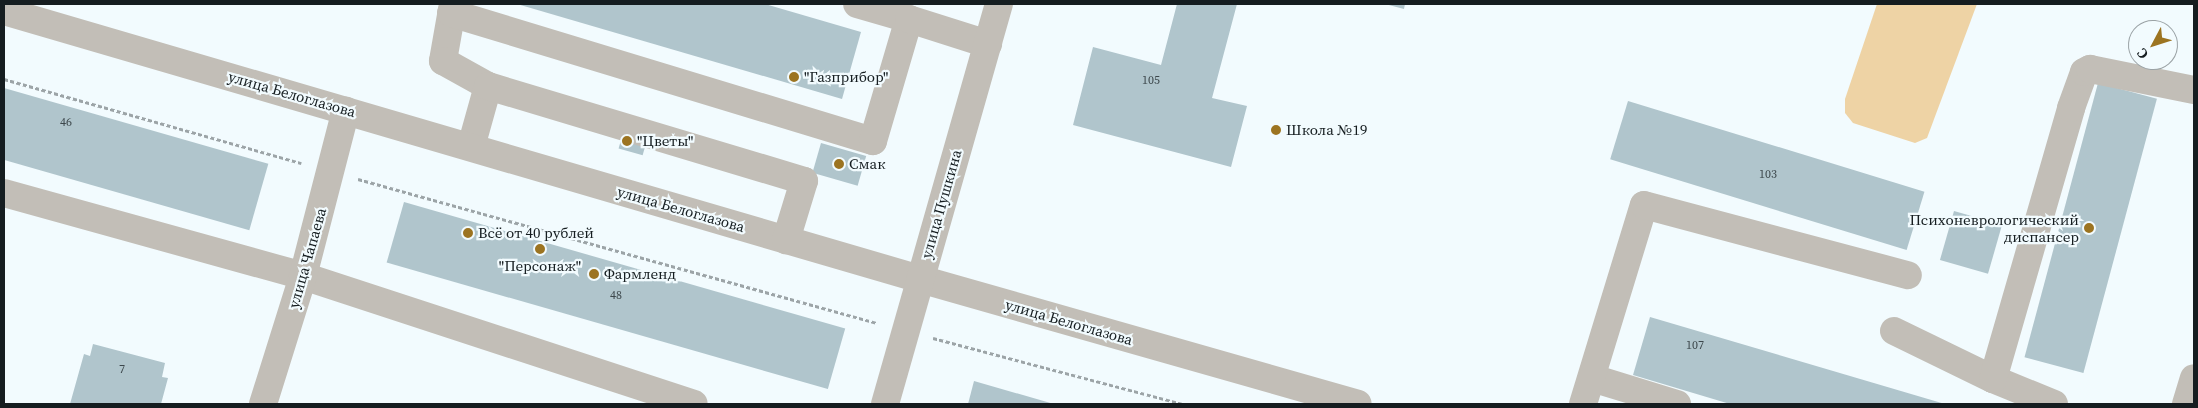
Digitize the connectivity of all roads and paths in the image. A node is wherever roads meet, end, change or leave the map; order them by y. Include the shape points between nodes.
1 (856, 4) edge
2 (999, 4) edge
3 (452, 8) edge
4 (4, 10) edge
5 (908, 19) junction
6 (988, 44) junction
7 (4, 79) edge
8 (488, 86) junction
9 (2194, 90) edge
10 (346, 110) junction
11 (471, 147) junction
12 (332, 171) junction
13 (4, 193) edge
14 (786, 240) junction
15 (1908, 275) dead end
16 (303, 276) junction
17 (920, 279) junction
18 (905, 331) junction
19 (1894, 331) dead end
20 (1592, 378) junction
21 (2194, 378) edge
22 (1993, 379) junction
23 (263, 404) edge
24 (694, 404) edge
25 (885, 404) edge
26 (1182, 404) edge
27 (1358, 404) edge
28 (1583, 404) edge
29 (1677, 404) edge
30 (2054, 404) edge
31 (2186, 404) edge

1 - 5 street
2 - 6 street, улица Пушкина
3 - 5 street via 873,141
3 - 8 street via 443,61
4 - 10 street, улица Белоглазова
5 - 6 street
6 - 17 street, улица Пушкина
7 - 12 path
8 - 11 street
8 - 14 street via 804,181
9 - 22 street via 2090,69 2084,72
10 - 11 street, улица Белоглазова
10 - 12 street, улица Чапаева
11 - 14 street, улица Белоглазова
12 - 16 street, улица Чапаева
12 - 18 path
13 - 16 street
14 - 17 street, улица Белоглазова
15 - 20 street via 1644,205
16 - 23 street, улица Чапаева
16 - 24 street
17 - 18 street, улица Пушкина
17 - 27 street, улица Белоглазова
18 - 25 street, улица Пушкина
18 - 26 path
19 - 22 street
20 - 28 street
20 - 29 street
21 - 31 street
22 - 30 street

